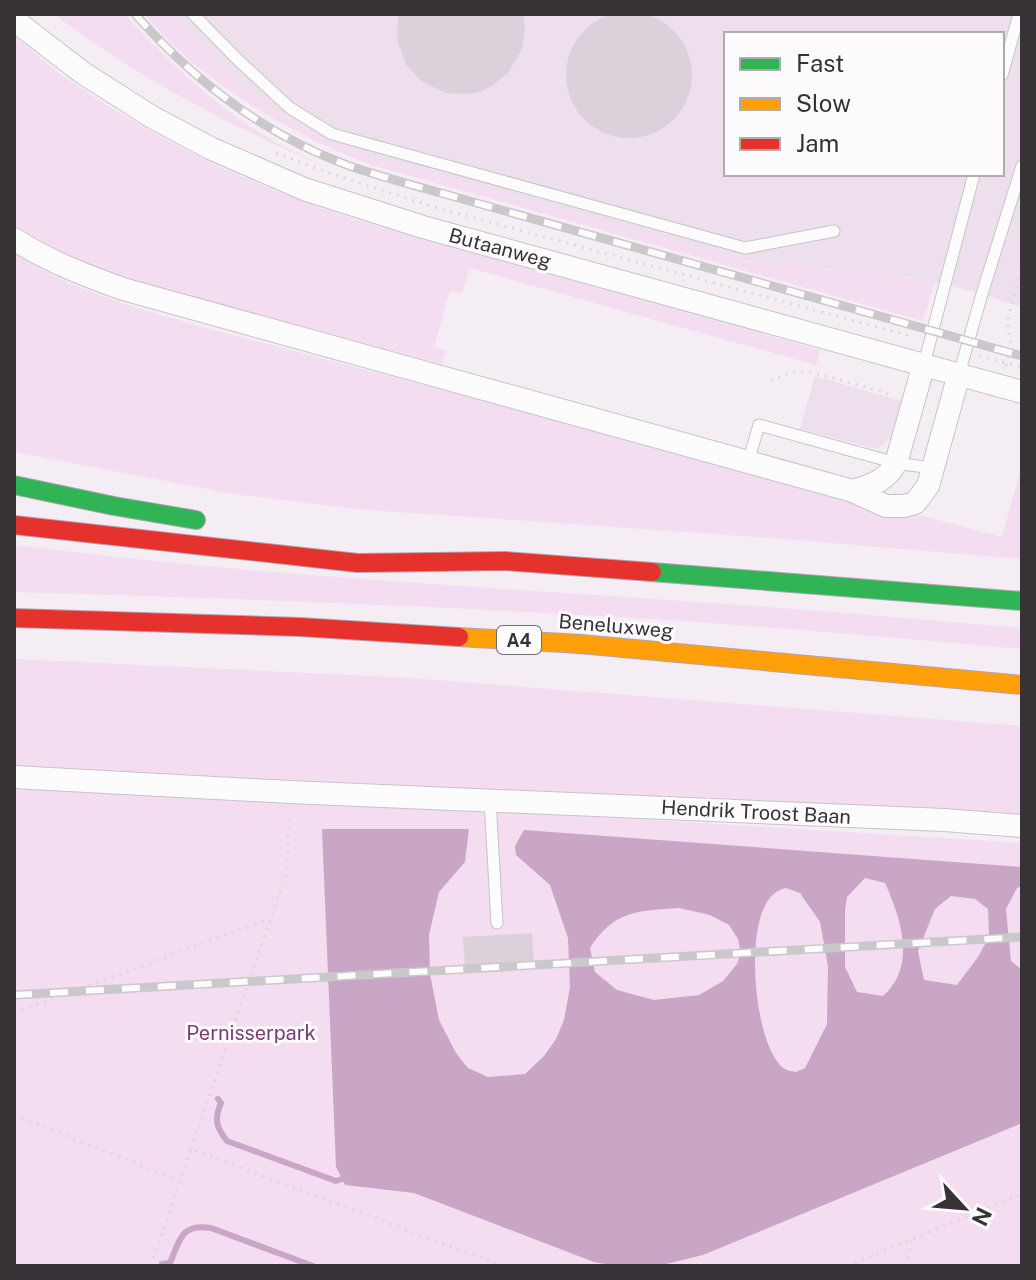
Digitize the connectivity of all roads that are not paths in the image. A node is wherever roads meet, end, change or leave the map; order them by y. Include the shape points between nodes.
1 (193, 14) edge
2 (1019, 14) edge
3 (14, 20) edge
4 (1004, 68) edge
5 (1022, 166) edge
6 (973, 176) edge
7 (834, 231) dead end
8 (14, 239) edge
9 (924, 364) junction
10 (959, 374) junction
11 (1022, 392) edge
12 (748, 462) junction
13 (896, 463) junction
14 (932, 468) junction
15 (14, 485) edge
16 (853, 491) junction
17 (211, 522) dead end
18 (14, 525) edge
19 (412, 545) dead end
20 (505, 561) junction
21 (1022, 601) edge
22 (14, 618) edge
23 (1022, 685) edge
24 (14, 777) edge
25 (490, 800) junction
26 (1022, 826) edge
27 (497, 923) dead end

1 - 7 lane via 290,108 332,134 745,248
2 - 4 lane
3 - 9 street, Butaanweg via 152,117 304,189 423,227
5 - 10 lane
6 - 9 lane
8 - 12 street via 123,289
9 - 10 street, Butaanweg
9 - 13 street
10 - 11 street, Butaanweg
10 - 14 street
12 - 13 lane via 759,425
12 - 16 street
13 - 14 lane
13 - 16 street via 884,479
14 - 16 street via 928,486 915,503 886,506
15 - 17 highway
18 - 20 highway via 358,563
19 - 20 highway
20 - 21 highway
22 - 23 highway, Beneluxweg / A4 via 300,627 580,644
24 - 25 street, Hendrik Troost Baan
25 - 26 street, Hendrik Troost Baan
25 - 27 lane

